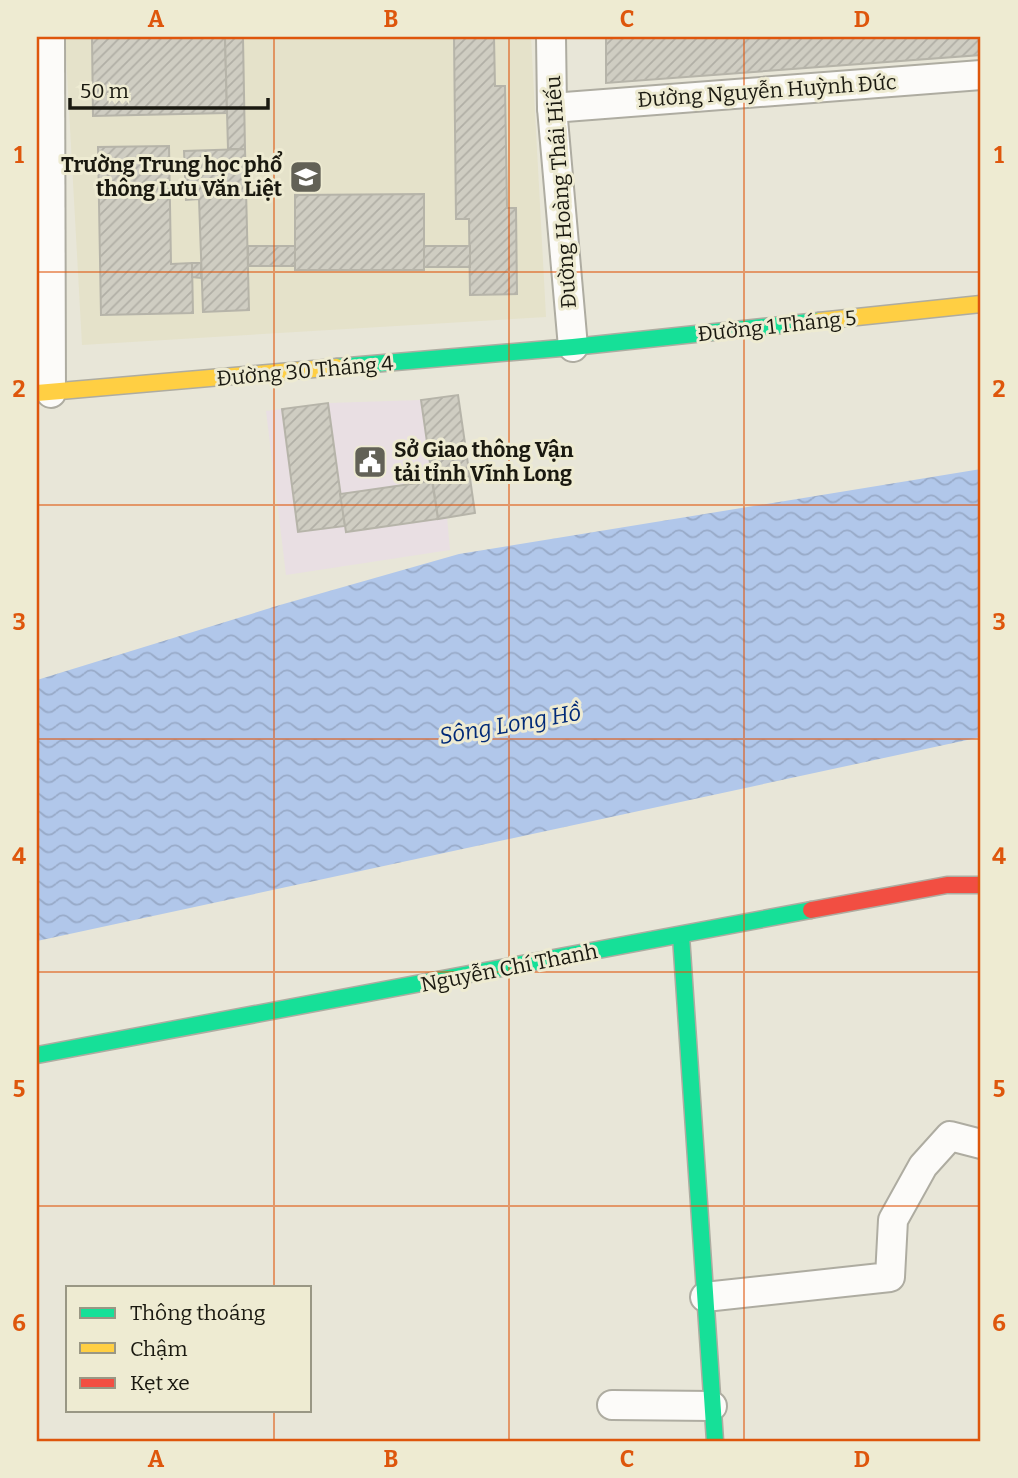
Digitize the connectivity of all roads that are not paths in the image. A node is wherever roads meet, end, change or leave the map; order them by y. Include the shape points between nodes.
1 (50, 37) edge
2 (551, 37) edge
3 (981, 75) edge
4 (552, 108) junction
5 (44, 126) edge
6 (981, 304) edge
7 (573, 347) junction
8 (44, 393) edge
9 (981, 885) edge
10 (681, 936) junction
11 (37, 1055) edge
12 (981, 1144) edge
13 (705, 1297) junction
14 (612, 1405) dead end
15 (712, 1406) junction
16 (715, 1441) edge

1 - 5 street
2 - 4 street, Đường Hoàng Thái Hiếu
3 - 4 street, Đường Nguyễn Huỳnh Đức
4 - 7 street, Đường Hoàng Thái Hiếu
5 - 8 street
6 - 7 street, Đường 1 Tháng 5
7 - 8 street, Đường 30 Tháng 4
9 - 10 street, Nguyễn Chí Thanh via 947,885
10 - 11 street, Nguyễn Chí Thanh
10 - 13 street
12 - 13 street via 950,1136 923,1166 893,1220 890,1277
13 - 15 street
14 - 15 street
15 - 16 street

